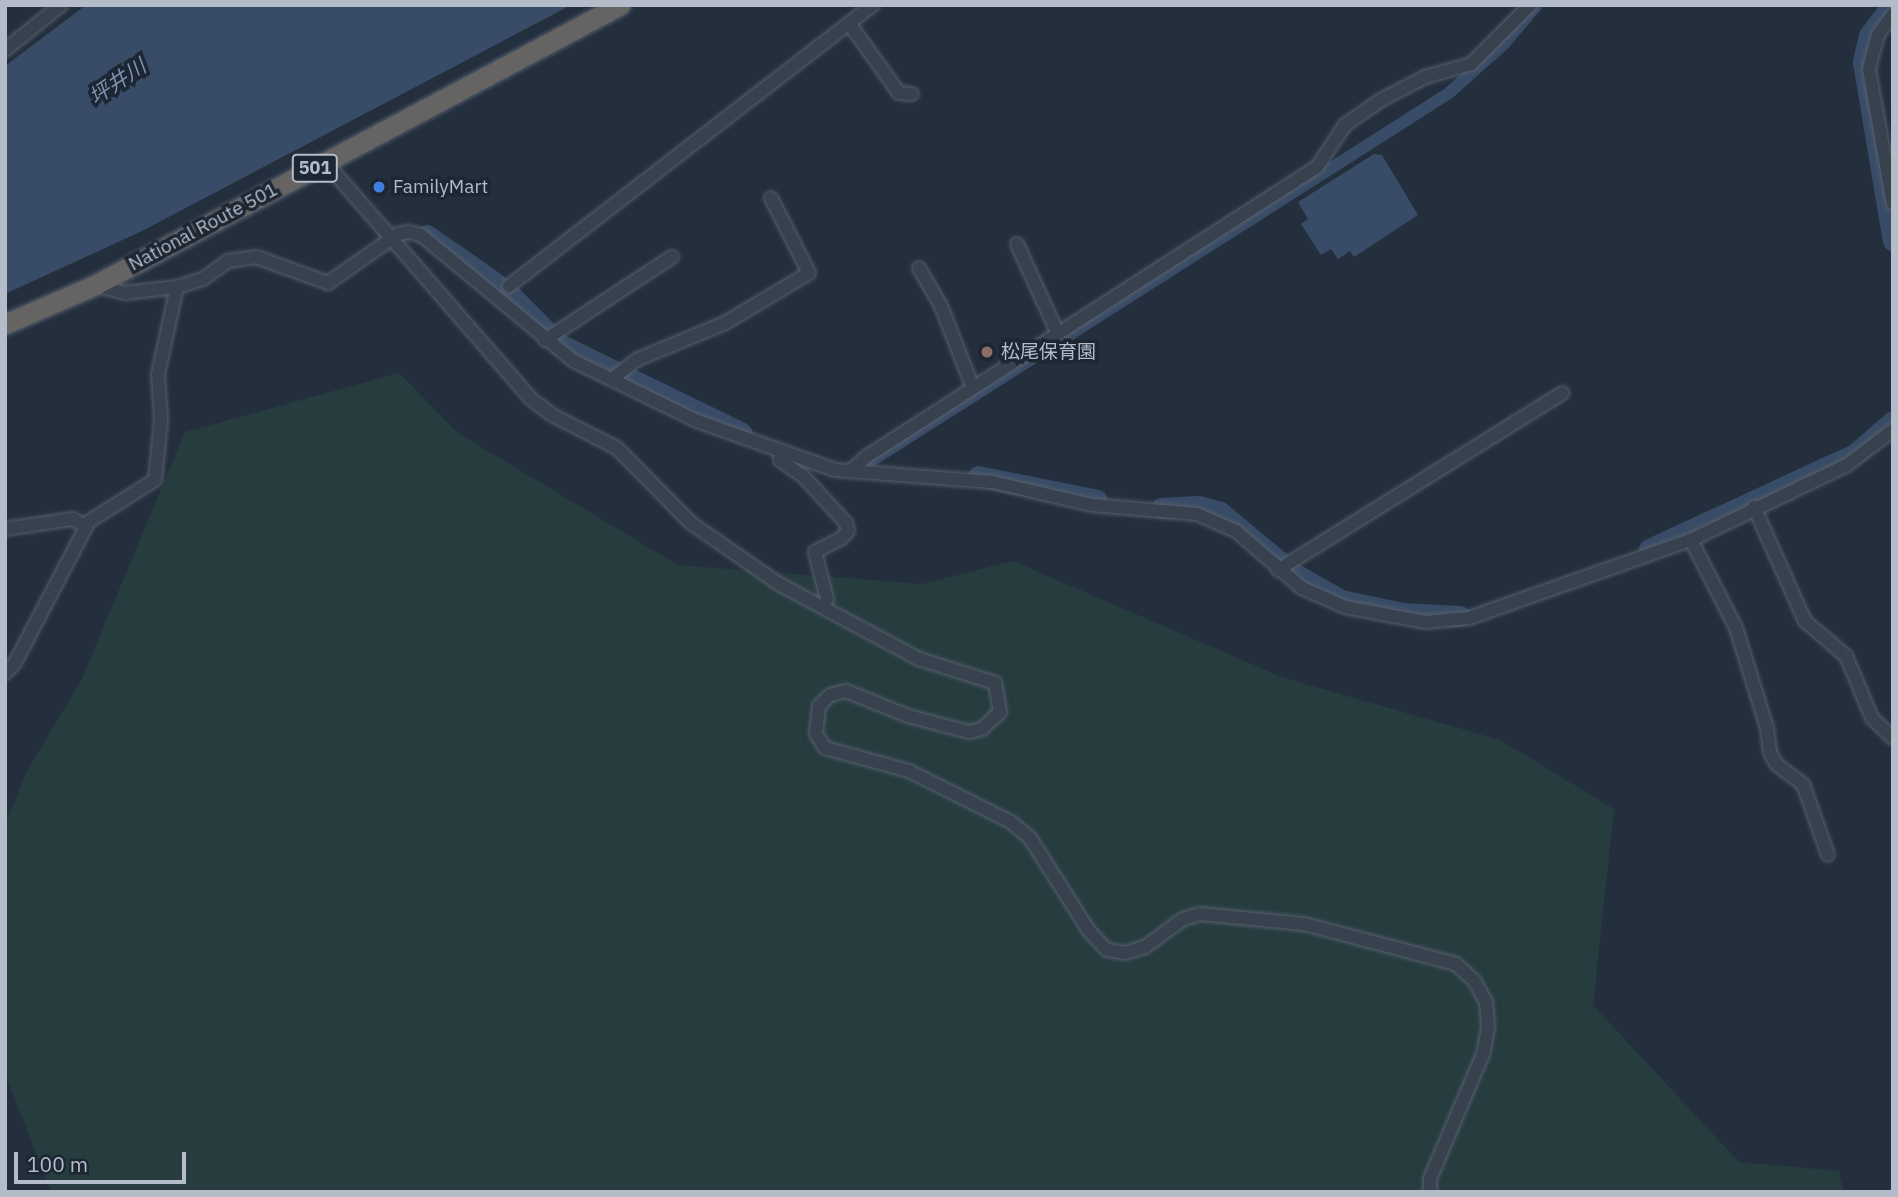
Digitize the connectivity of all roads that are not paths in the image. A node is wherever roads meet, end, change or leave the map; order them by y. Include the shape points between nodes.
1 (61, 5) edge
2 (620, 5) edge
3 (873, 5) edge
4 (1530, 5) edge
5 (1893, 13) edge
6 (851, 26) junction
7 (5, 50) edge
8 (912, 94) dead end
9 (326, 163) junction
10 (771, 198) dead end
11 (1893, 204) edge
12 (390, 240) junction
13 (1017, 244) dead end
14 (672, 257) dead end
15 (919, 268) dead end
16 (95, 285) junction
17 (509, 286) dead end
18 (177, 287) junction
19 (5, 324) edge
20 (1058, 334) junction
21 (550, 335) junction
22 (615, 375) junction
23 (973, 388) junction
24 (1562, 393) dead end
25 (1893, 429) edge
26 (781, 453) junction
27 (851, 471) junction
28 (1754, 507) junction
29 (85, 524) junction
30 (5, 529) edge
31 (1691, 540) junction
32 (1282, 569) junction
33 (827, 599) dead end
34 (5, 673) edge
35 (1893, 738) edge
36 (1828, 855) dead end
37 (1430, 1192) edge

1 - 7 street
2 - 9 highway, National Route 501 / 501
3 - 6 street
4 - 20 street via 1471,64 1425,77 1381,100 1345,125 1317,167
5 - 11 street via 1878,35 1869,69
6 - 8 street via 899,93
6 - 17 street
9 - 12 street
9 - 16 highway, National Route 501 / 501
10 - 22 street via 809,273 725,323
12 - 18 street via 328,283 256,257 228,261 203,279
12 - 21 street via 408,232 421,235
12 - 37 street via 531,398 552,415 617,448 691,523 779,584 908,653 995,683 1000,712 982,729 970,732 908,716 846,691 830,695 820,706 816,734 825,748 909,771 1011,822 1030,838 1089,931 1107,950 1125,953 1145,947 1183,919 1199,914 1304,924 1456,964 1475,982 1486,1002 1488,1027 1483,1054 1430,1179
13 - 20 street
14 - 21 street
15 - 23 street via 941,306
16 - 18 street via 125,293
16 - 19 highway, National Route 501 / 501
18 - 29 street via 158,374 161,420 155,480
20 - 23 street
21 - 22 street via 574,362
22 - 26 street via 697,421
23 - 27 street
24 - 32 street
25 - 28 street via 1847,465
26 - 27 street
26 - 33 street via 780,460 803,476 846,523 848,531 842,538 815,552
27 - 32 street via 992,482 1093,505 1197,514 1236,531
28 - 31 street
28 - 35 street via 1805,621 1846,656 1872,718
29 - 30 street via 73,520
29 - 34 street via 85,537
31 - 32 street via 1450,623 1345,607 1302,587
31 - 36 street via 1735,628 1767,728 1770,752 1776,764 1802,784

